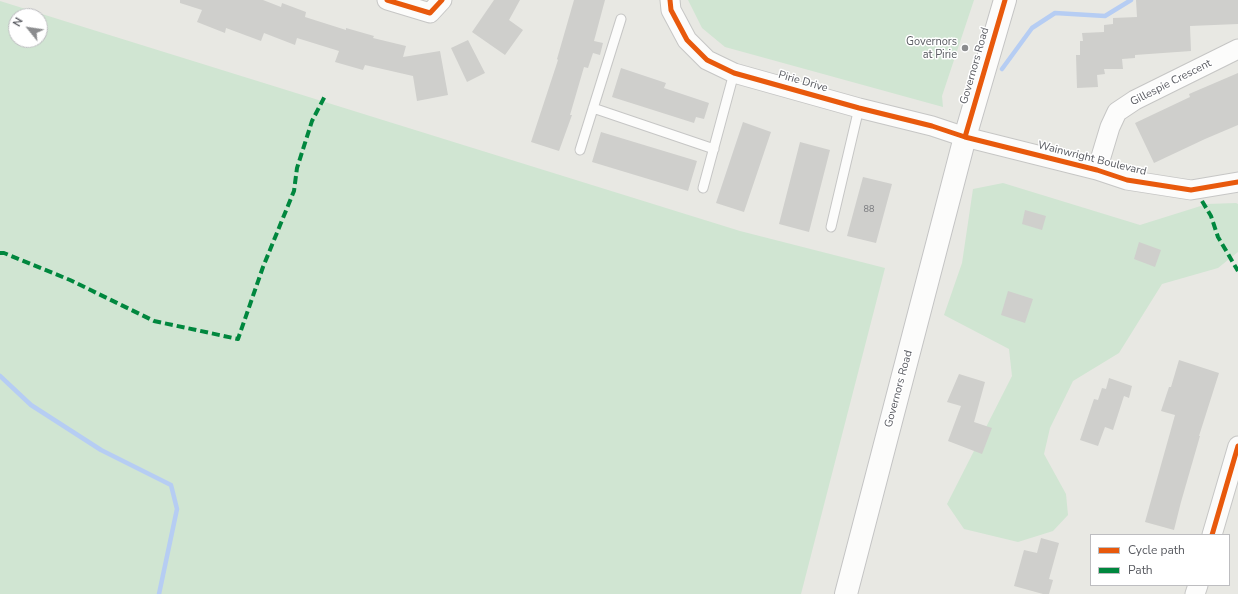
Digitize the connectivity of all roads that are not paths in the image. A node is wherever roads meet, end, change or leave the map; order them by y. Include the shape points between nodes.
1 (387, 0) edge
2 (442, 0) edge
3 (670, 0) edge
4 (1005, 0) edge
5 (621, 19) dead end
6 (1238, 49) edge
7 (734, 73) junction
8 (593, 108) junction
9 (859, 108) junction
10 (965, 137) junction
11 (714, 149) junction
12 (580, 150) dead end
13 (1097, 170) junction
14 (1238, 182) edge
15 (703, 188) dead end
16 (831, 227) dead end
17 (1238, 446) edge
18 (1233, 484) edge
19 (1212, 534) edge
20 (846, 594) edge

1 - 2 street via 430,13
3 - 7 street, Pirie Drive via 671,10 687,40 706,60
4 - 10 main road, Governors Road
5 - 8 lane
6 - 13 street, Gillespie Crescent via 1135,100 1117,112
7 - 9 street, Pirie Drive
7 - 11 lane
8 - 11 lane
8 - 12 lane
9 - 10 street, Pirie Drive
9 - 16 lane
10 - 13 street, Wainwright Boulevard
10 - 20 main road, Governors Road
11 - 15 lane
13 - 14 street, Wainwright Boulevard via 1127,180 1191,190
17 - 18 street
18 - 19 street

